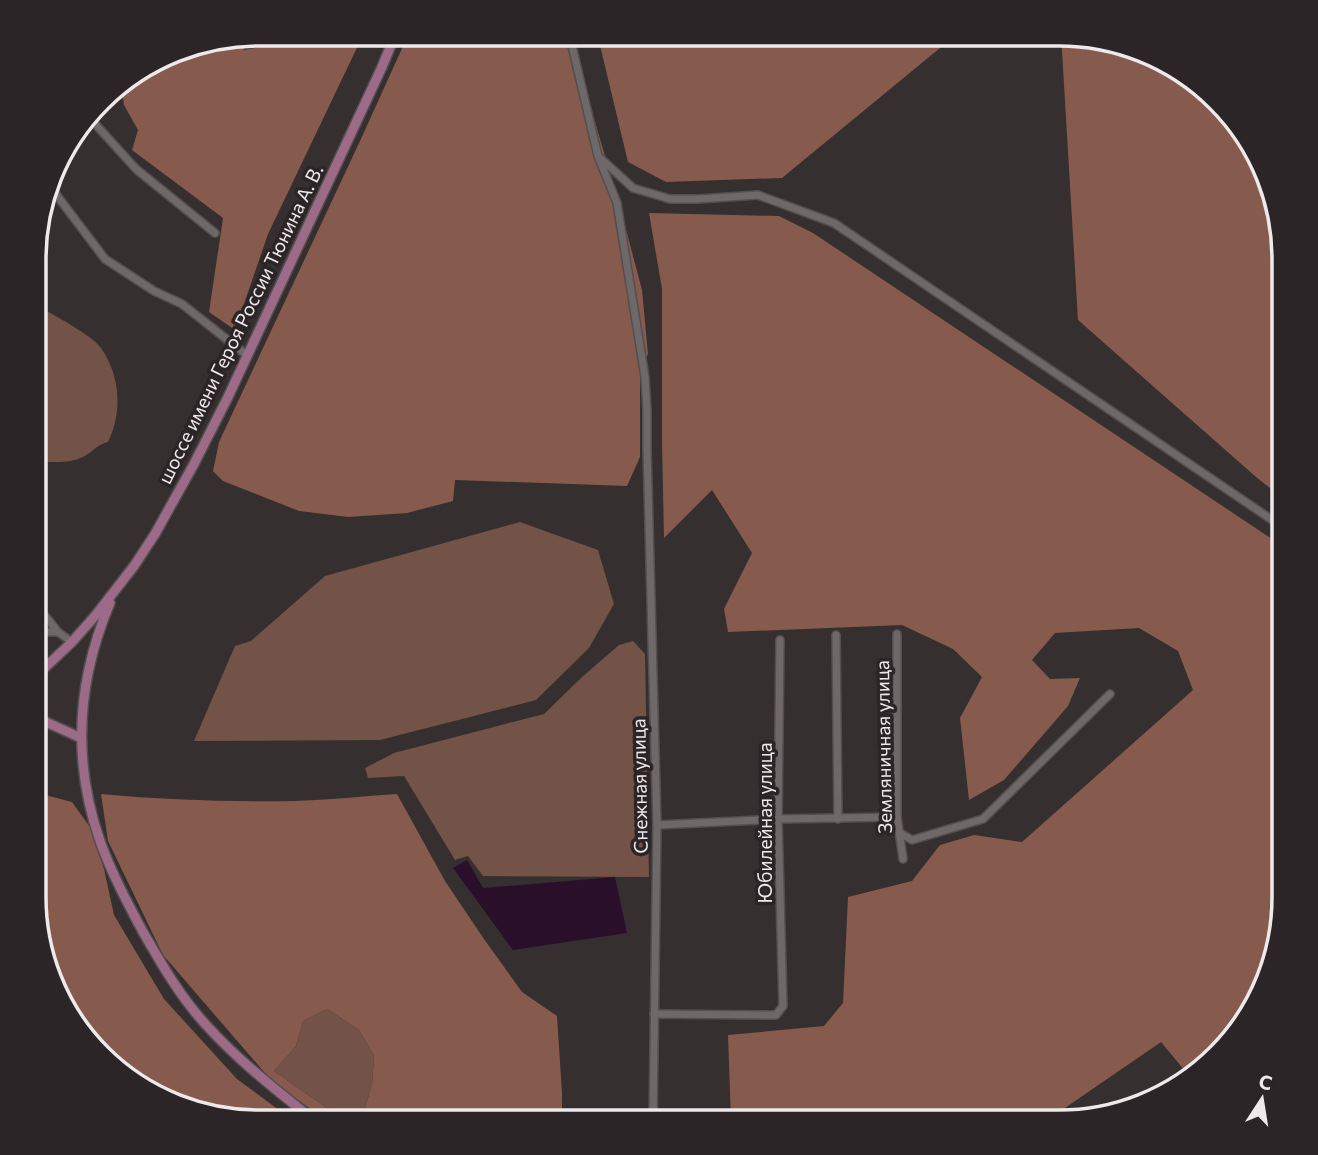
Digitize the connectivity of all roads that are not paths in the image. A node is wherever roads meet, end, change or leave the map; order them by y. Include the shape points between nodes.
1 (390, 46) edge
2 (572, 46) edge
3 (94, 123) edge
4 (598, 156) junction
5 (56, 194) edge
6 (215, 233) dead end
7 (248, 356) junction
8 (1272, 520) edge
9 (114, 592) junction
10 (46, 617) edge
11 (46, 632) edge
12 (58, 632) junction
13 (897, 634) dead end
14 (836, 635) dead end
15 (780, 640) dead end
16 (72, 642) junction
17 (46, 667) edge
18 (1110, 694) dead end
19 (46, 722) edge
20 (81, 738) junction
21 (897, 817) junction
22 (838, 819) junction
23 (779, 820) junction
24 (657, 825) junction
25 (900, 833) junction
26 (902, 859) dead end
27 (653, 1014) junction
28 (299, 1109) edge
29 (653, 1110) edge

1 - 7 main road, шоссе имени Героя России Тюнина А. В.
2 - 4 street, Снежная улица
3 - 6 street via 136,169
4 - 8 street via 633,188 670,199 758,195 834,223
4 - 24 street, Снежная улица via 617,203 645,377
5 - 7 street via 105,259 182,304
7 - 9 main road, шоссе имени Героя России Тюнина А. В. via 155,534
9 - 16 main road, шоссе имени Героя России Тюнина А. В.
9 - 20 main road via 88,668
10 - 12 street
11 - 12 street
12 - 16 street
13 - 21 street, Земляничная улица
14 - 22 street
15 - 23 street, Юбилейная улица
16 - 17 main road, шоссе имени Героя России Тюнина А. В.
18 - 25 street via 983,818 912,840
19 - 20 main road
20 - 28 main road via 84,779 100,841 156,955 207,1027
21 - 22 street
21 - 25 street, Земляничная улица
22 - 23 street
23 - 24 street
23 - 27 street, Юбилейная улица via 783,1006 776,1015
24 - 27 street, Снежная улица
25 - 26 street, Земляничная улица
27 - 29 street, Снежная улица

